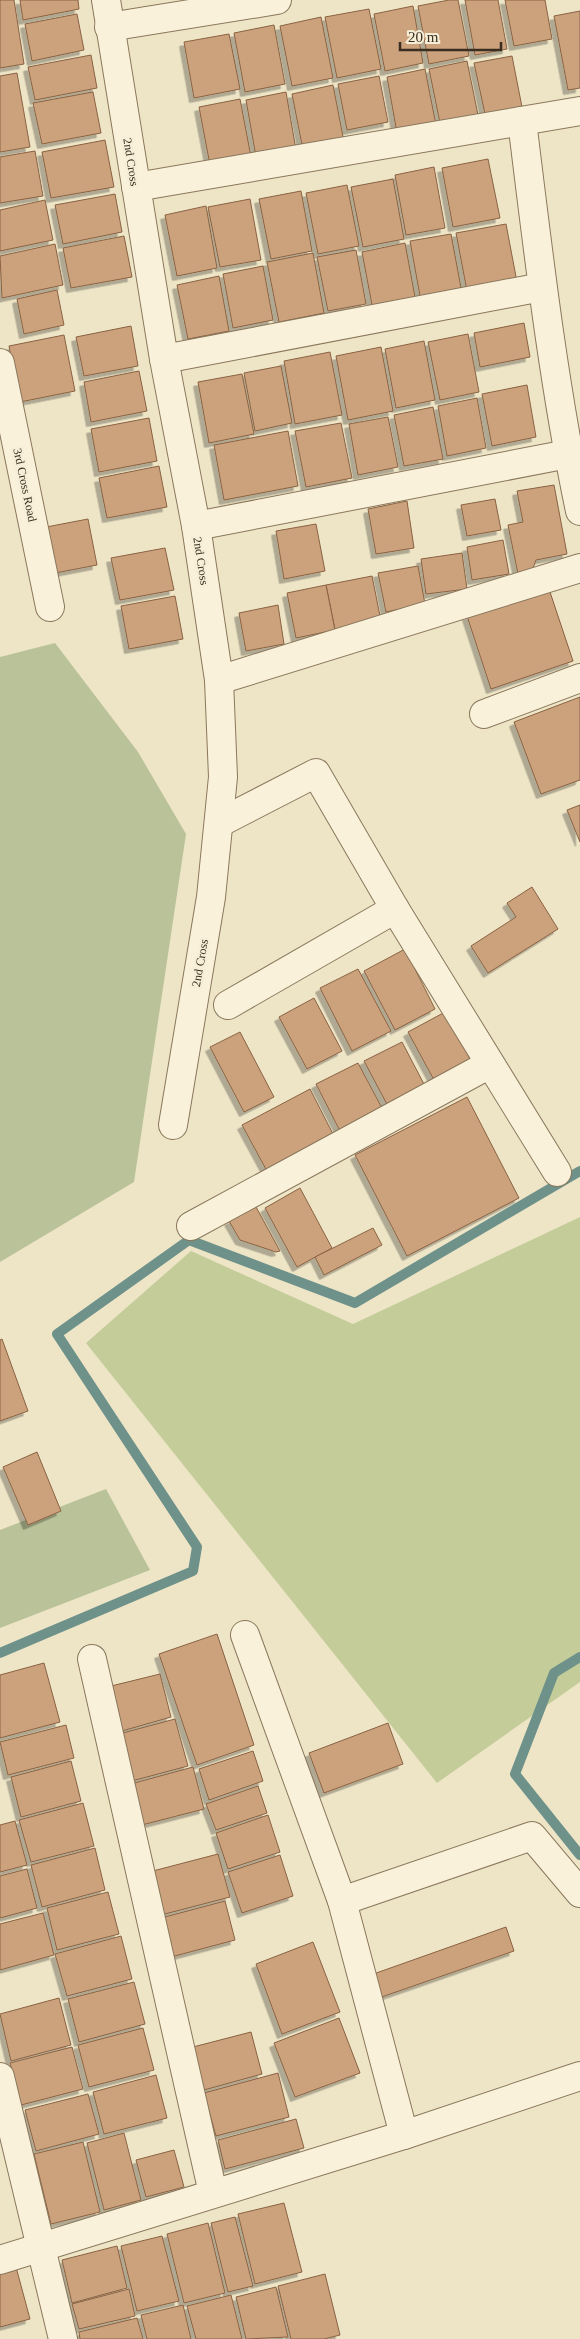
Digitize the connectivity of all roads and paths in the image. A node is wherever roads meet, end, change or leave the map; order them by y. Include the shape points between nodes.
1 (106, 0) edge
2 (277, 0) edge
3 (110, 27) junction
4 (580, 111) edge
5 (522, 121) junction
6 (136, 187) junction
7 (542, 287) junction
8 (164, 359) junction
9 (0, 363) edge
10 (568, 454) junction
11 (580, 511) edge
12 (196, 526) junction
13 (578, 574) edge
14 (50, 607) dead end
15 (580, 678) edge
16 (219, 680) junction
17 (484, 714) dead end
18 (219, 823) junction
19 (395, 909) junction
20 (228, 1005) dead end
21 (490, 1064) junction
22 (173, 1125) dead end
23 (557, 1172) dead end
24 (192, 1226) dead end
25 (245, 1635) dead end
26 (92, 1659) dead end
27 (580, 1893) edge
28 (342, 1902) junction
29 (0, 2077) edge
30 (578, 2085) edge
31 (404, 2135) junction
32 (213, 2193) junction
33 (42, 2246) junction
34 (0, 2260) edge
35 (63, 2339) edge

1 - 3 street, 2nd Cross
2 - 3 street
3 - 6 street, 2nd Cross
4 - 5 street
5 - 6 street
5 - 7 street
6 - 8 street, 2nd Cross
7 - 8 street
7 - 10 street
8 - 12 street, 2nd Cross
9 - 14 street, 3rd Cross Road
10 - 11 street
10 - 12 street
12 - 16 street, 2nd Cross
13 - 16 street
15 - 17 street
16 - 18 street, 2nd Cross via 223,777
18 - 19 street via 316,773
18 - 22 street, 2nd Cross via 211,897
19 - 20 street
19 - 21 street
21 - 23 street
21 - 24 street
25 - 28 street
26 - 32 street
27 - 28 street via 532,1836
28 - 31 street
29 - 33 street
30 - 31 street
31 - 32 street
32 - 33 street
33 - 34 street
33 - 35 street

